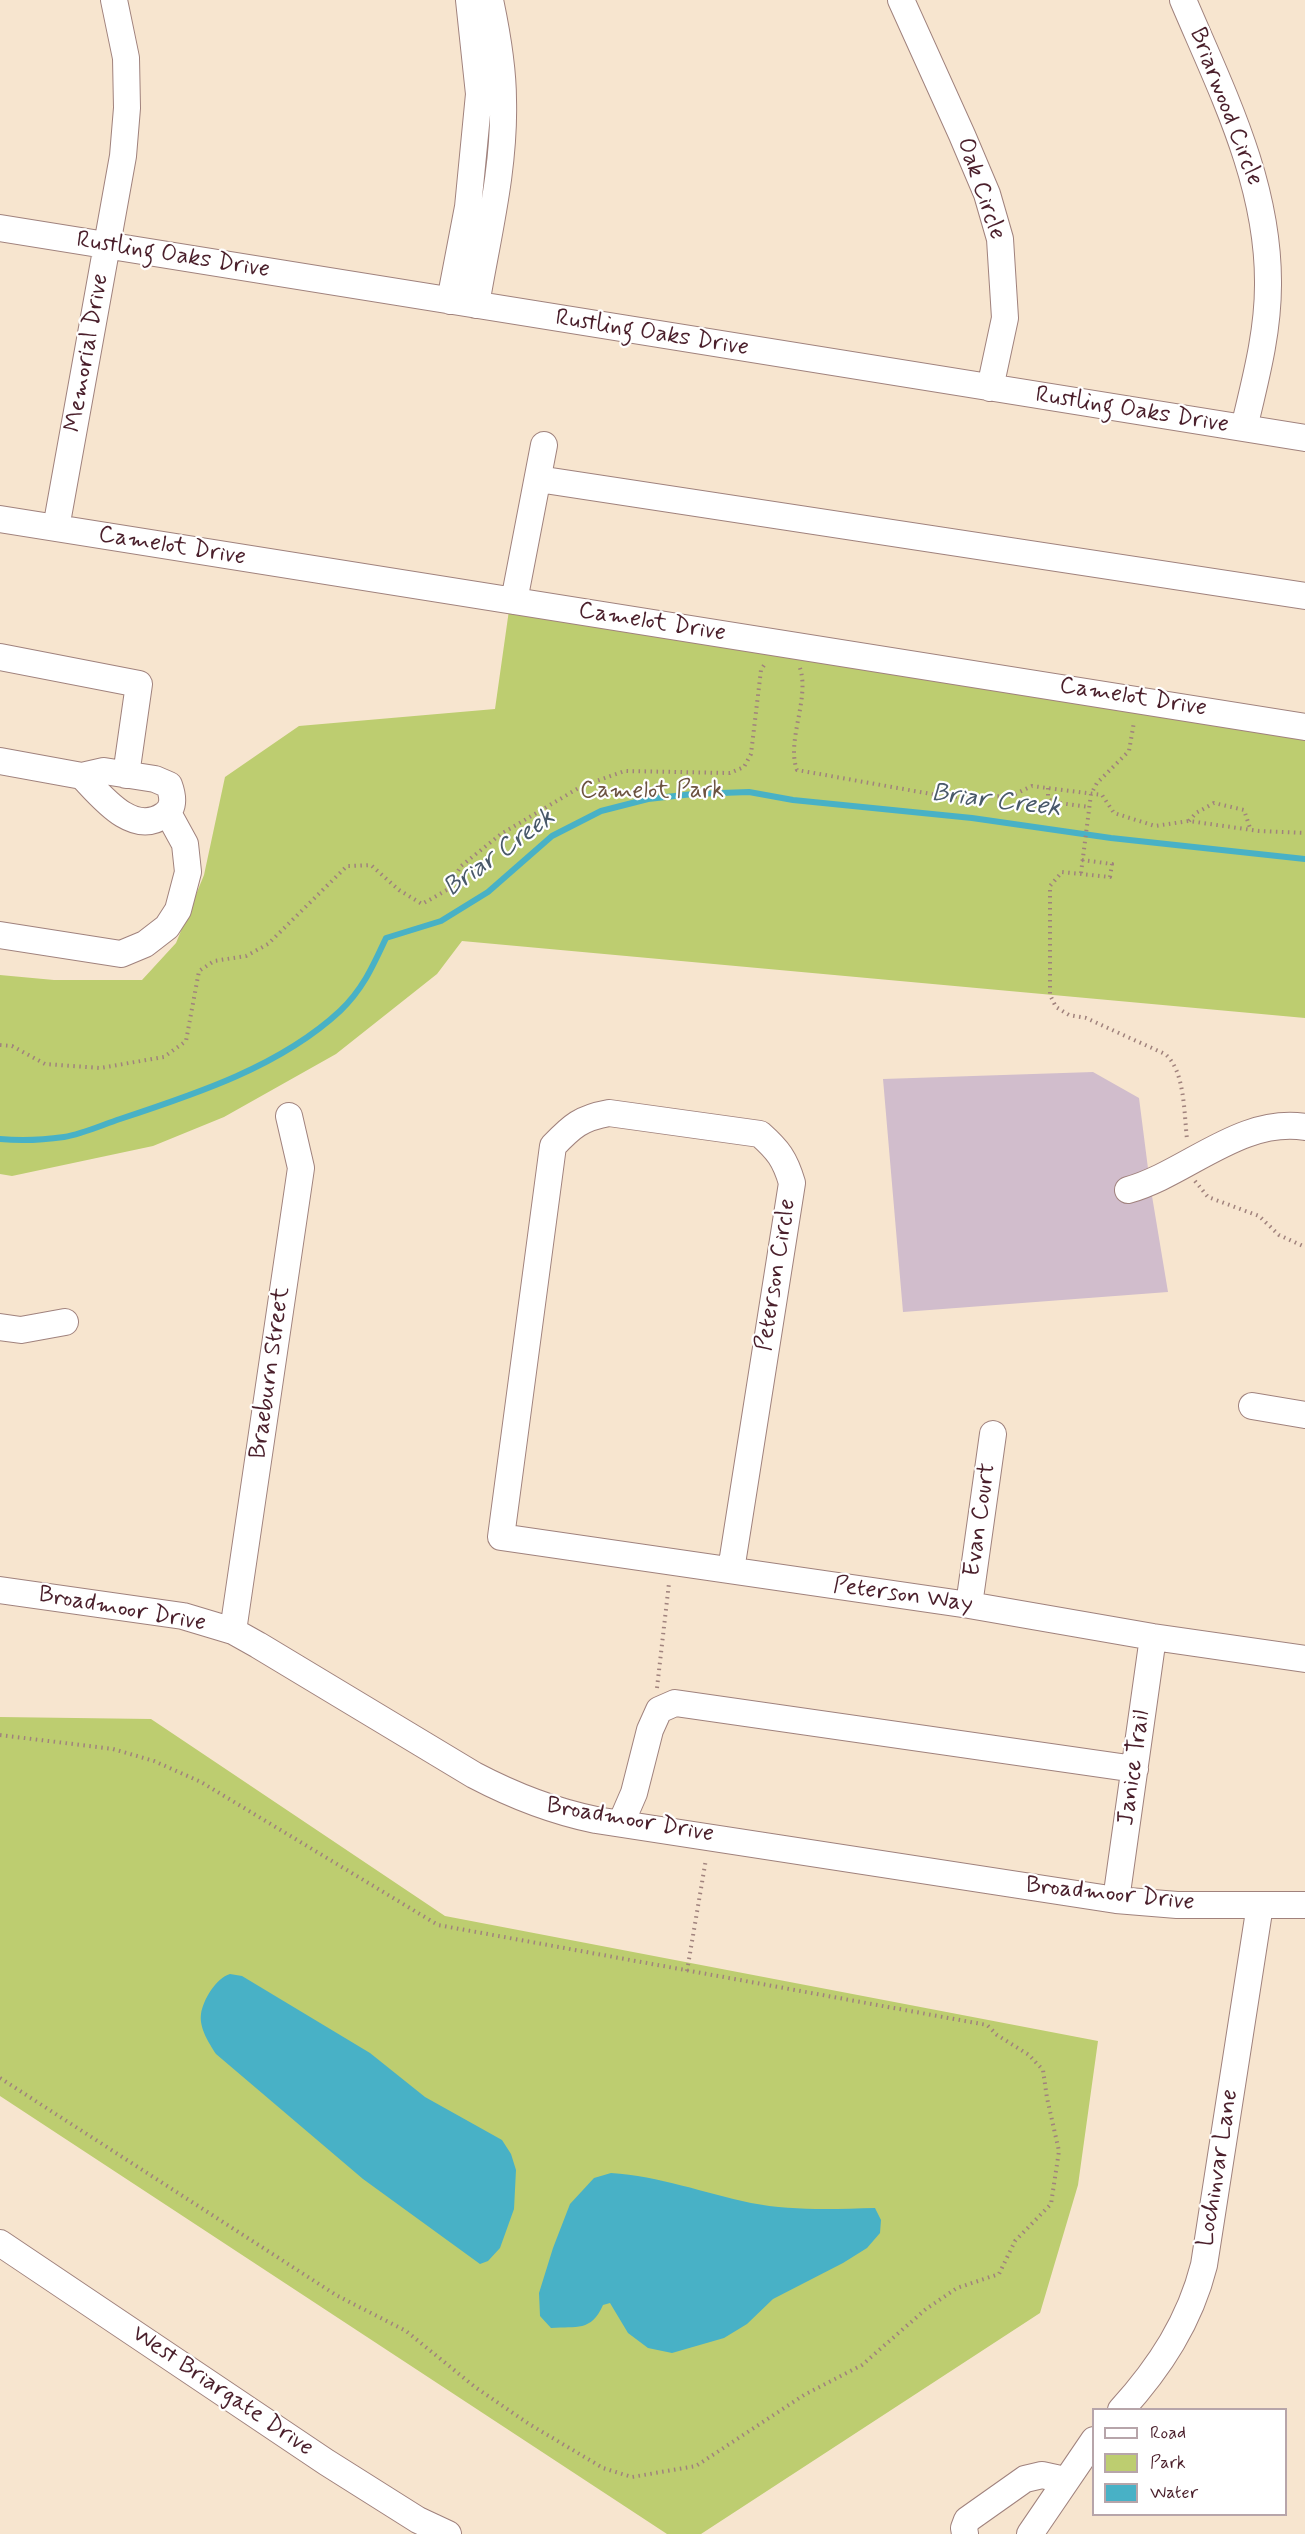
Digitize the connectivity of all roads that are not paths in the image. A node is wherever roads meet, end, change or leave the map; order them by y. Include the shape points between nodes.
1 (114, 0) edge
2 (469, 0) edge
3 (490, 0) edge
4 (901, 0) edge
5 (1183, 0) edge
6 (0, 228) edge
7 (108, 246) junction
8 (450, 301) junction
9 (476, 305) junction
10 (990, 388) junction
11 (1244, 428) junction
12 (1305, 438) edge
13 (544, 445) dead end
14 (538, 479) junction
15 (0, 519) edge
16 (56, 528) junction
17 (1305, 596) edge
18 (514, 601) junction
19 (0, 657) edge
20 (1305, 727) edge
21 (0, 761) edge
22 (126, 775) junction
23 (82, 776) junction
24 (168, 813) junction
25 (0, 935) edge
26 (289, 1116) dead end
27 (1305, 1127) edge
28 (1128, 1191) dead end
29 (65, 1322) dead end
30 (0, 1327) edge
31 (1252, 1406) dead end
32 (1305, 1415) edge
33 (993, 1434) dead end
34 (501, 1537) joint
35 (731, 1570) junction
36 (0, 1590) edge
37 (969, 1605) junction
38 (233, 1632) junction
39 (1153, 1637) junction
40 (1305, 1659) edge
41 (1135, 1769) junction
42 (621, 1823) junction
43 (1116, 1900) junction
44 (1260, 1905) junction
45 (1305, 1905) edge
46 (0, 2243) edge
47 (1122, 2408) edge
48 (1092, 2443) edge
49 (1065, 2480) junction
50 (448, 2534) edge
51 (965, 2534) edge
52 (1030, 2534) edge

1 - 7 street, Memorial Drive via 126,58 127,108
2 - 8 street via 479,94 468,207
3 - 9 street via 503,112 500,158
4 - 10 street, Oak Circle via 982,184 1000,238 1005,318
5 - 11 street, Briarwood Circle via 1238,130 1261,206 1267,310 1260,363
6 - 7 street, Rustling Oaks Drive
7 - 8 street, Rustling Oaks Drive
7 - 16 street, Memorial Drive
8 - 9 street, Rustling Oaks Drive
9 - 10 street, Rustling Oaks Drive
10 - 11 street, Rustling Oaks Drive
11 - 12 street, Rustling Oaks Drive
13 - 14 street
14 - 17 street
14 - 18 street
15 - 16 street, Camelot Drive
16 - 18 street, Camelot Drive
18 - 20 street, Camelot Drive
19 - 22 street via 139,684
21 - 23 street
22 - 23 street via 104,771
22 - 24 street via 169,785 173,798
23 - 24 street via 128,818 155,821
24 - 25 street via 185,844 188,872 178,910 167,927 145,944 121,954
26 - 38 street, Braeburn Street via 301,1168
27 - 28 street via 1241,1136 1150,1184
29 - 30 street via 21,1330
31 - 32 street
33 - 37 street, Evan Court
34 - 35 street, Peterson Way
34 - 35 street, Peterson Circle via 553,1146 570,1127 588,1117 609,1113 760,1134 779,1151 792,1183
35 - 37 street, Peterson Way
36 - 38 street, Broadmoor Drive via 183,1616
37 - 39 street, Peterson Way
38 - 42 street, Broadmoor Drive via 501,1789 551,1810
39 - 40 street, Peterson Way
39 - 41 street, Janice Trail
41 - 42 street via 675,1703 659,1710
41 - 43 street, Janice Trail
42 - 43 street, Broadmoor Drive
43 - 44 street, Broadmoor Drive
44 - 45 street, Broadmoor Drive
44 - 47 street, Lochinvar Lane via 1196,2296 1171,2347
46 - 50 street, West Briargate Drive via 326,2462 418,2520
48 - 49 street
49 - 51 street via 1042,2475 1025,2479 967,2520
49 - 52 street

